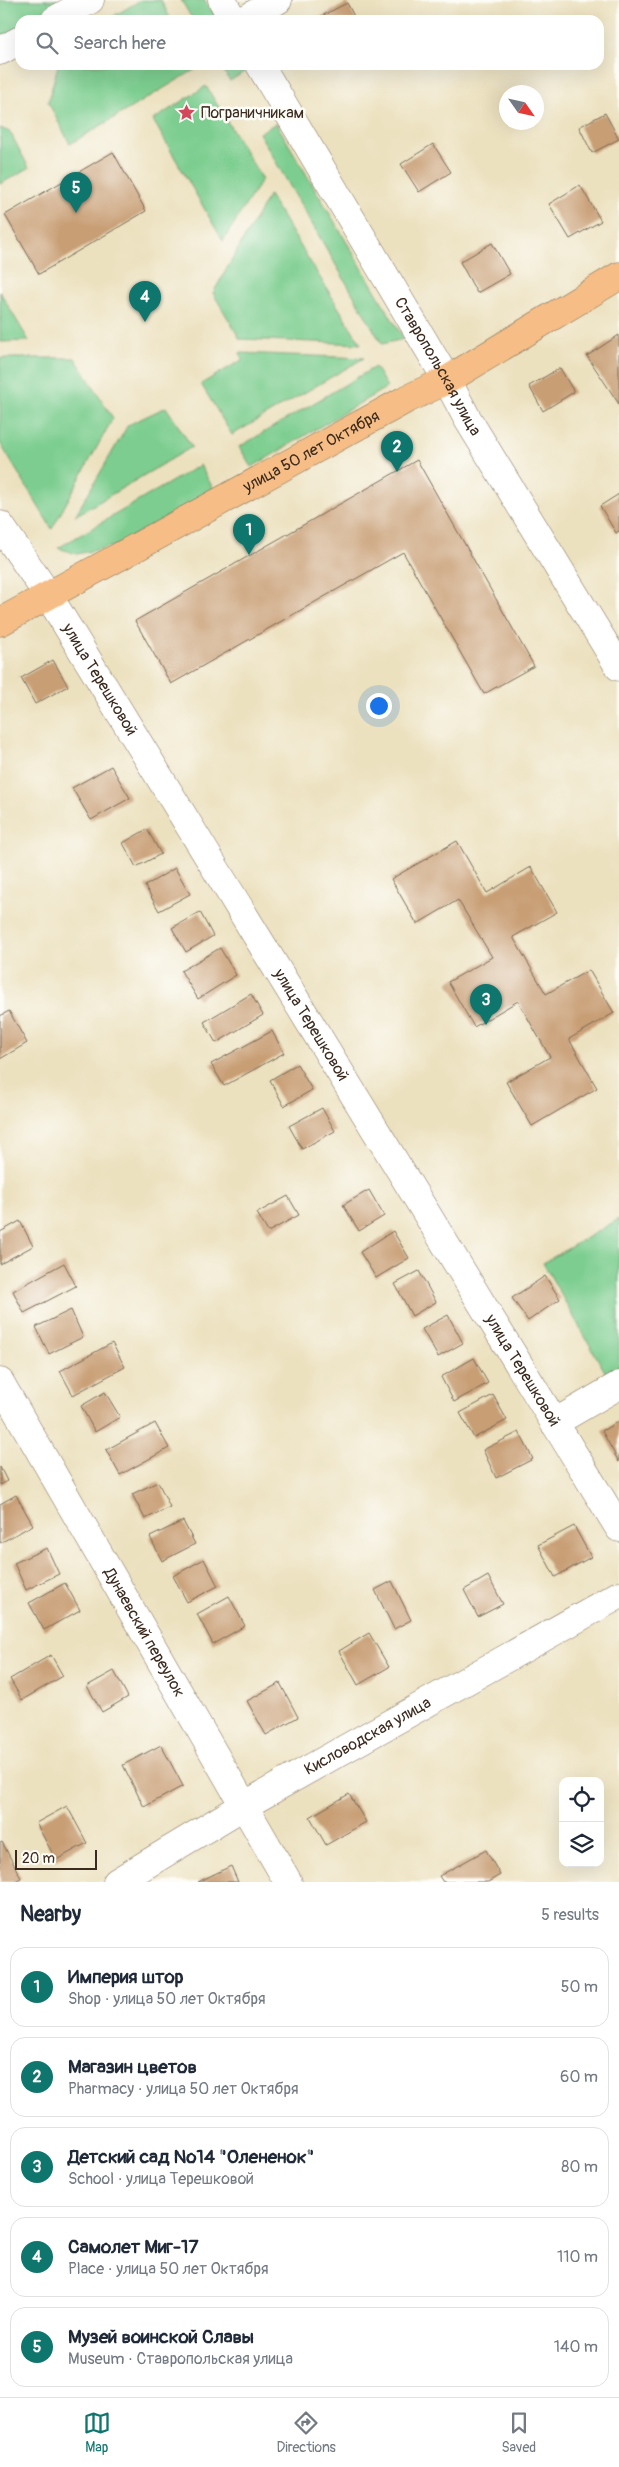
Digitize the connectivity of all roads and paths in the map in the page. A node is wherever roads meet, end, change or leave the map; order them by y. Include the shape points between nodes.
1 (90, 0) edge
2 (222, 0) edge
3 (278, 0) edge
4 (64, 15) edge
5 (230, 15) edge
6 (252, 15) edge
7 (15, 43) edge
8 (0, 51) edge
9 (263, 70) edge
10 (619, 276) edge
11 (447, 380) junction
12 (0, 525) edge
13 (48, 595) junction
14 (0, 622) edge
15 (619, 667) edge
16 (0, 1382) edge
17 (619, 1385) edge
18 (554, 1423) junction
19 (619, 1528) edge
20 (619, 1595) edge
21 (245, 1805) junction
22 (118, 1882) edge
23 (288, 1882) edge

1 - 4 street
2 - 5 street
3 - 6 street
7 - 8 street
9 - 11 street, Ставропольская улица
10 - 11 main road, улица 50 лет Октября
11 - 13 main road, улица 50 лет Октября
11 - 15 street, Ставропольская улица
12 - 13 street, улица Терешковой
13 - 14 main road, улица 50 лет Октября
13 - 18 street, улица Терешковой
16 - 21 street, Дунаевский переулок
17 - 18 street
18 - 19 street, улица Терешковой
20 - 21 street, Кисловодская улица
21 - 22 street, Кисловодская улица
21 - 23 street, Дунаевский переулок

